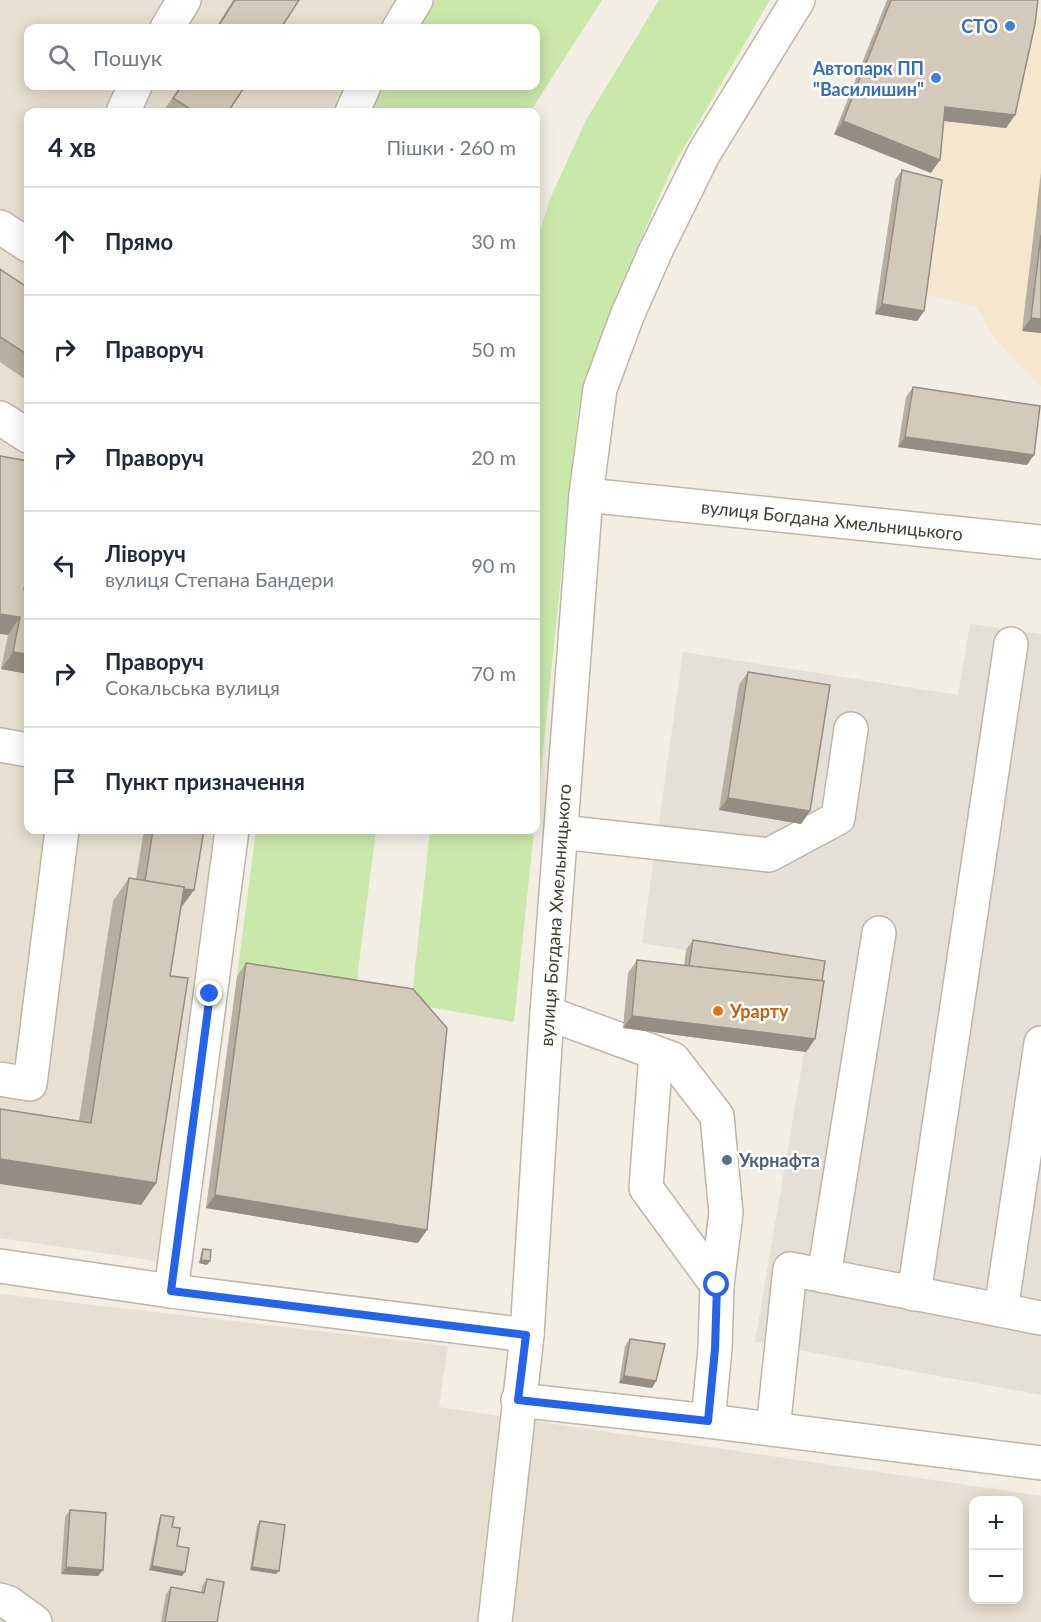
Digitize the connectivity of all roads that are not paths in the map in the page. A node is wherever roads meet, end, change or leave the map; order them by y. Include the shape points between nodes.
1 (184, 0) edge
2 (416, 0) edge
3 (798, 0) edge
4 (169, 24) edge
5 (401, 24) edge
6 (133, 90) edge
7 (362, 90) edge
8 (125, 108) edge
9 (353, 108) edge
10 (0, 227) edge
11 (24, 242) edge
12 (0, 418) edge
13 (24, 433) edge
14 (586, 495) junction
15 (1041, 542) edge
16 (1011, 644) dead end
17 (851, 729) dead end
18 (0, 745) edge
19 (24, 749) edge
20 (561, 832) junction
21 (61, 834) edge
22 (231, 834) edge
23 (879, 933) dead end
24 (210, 994) junction
25 (244, 1000) edge
26 (547, 1013) junction
27 (1041, 1043) edge
28 (656, 1053) junction
29 (0, 1079) edge
30 (0, 1266) edge
31 (824, 1276) junction
32 (717, 1285) junction
33 (171, 1291) junction
34 (914, 1294) junction
35 (1001, 1310) junction
36 (1041, 1318) edge
37 (526, 1335) junction
38 (518, 1400) junction
39 (708, 1421) junction
40 (772, 1429) junction
41 (1041, 1463) edge
42 (0, 1600) edge
43 (35, 1622) edge
44 (495, 1622) edge

1 - 4 street
2 - 5 street
3 - 14 street, вулиця Богдана Хмельницького via 704,153 627,316 600,389
6 - 8 street
7 - 9 street
10 - 11 street
12 - 13 street
14 - 15 street, вулиця Богдана Хмельницького
14 - 20 street, вулиця Богдана Хмельницького
16 - 34 street
17 - 20 street via 838,818 769,855
18 - 19 street
20 - 26 street, вулиця Богдана Хмельницького
21 - 29 street via 30,1084
22 - 24 street
23 - 31 street
24 - 25 street
24 - 33 street
26 - 28 street
26 - 37 street, вулиця Богдана Хмельницького
27 - 35 street
28 - 32 street via 646,1188
28 - 32 street via 673,1059 717,1116 726,1213
30 - 33 street
31 - 34 street
31 - 40 street via 790,1269
32 - 39 street
33 - 37 street
34 - 35 street
35 - 36 street
37 - 38 street, вулиця Богдана Хмельницького
38 - 39 street
38 - 44 street, вулиця Богдана Хмельницького
39 - 40 street
40 - 41 street
42 - 43 street

